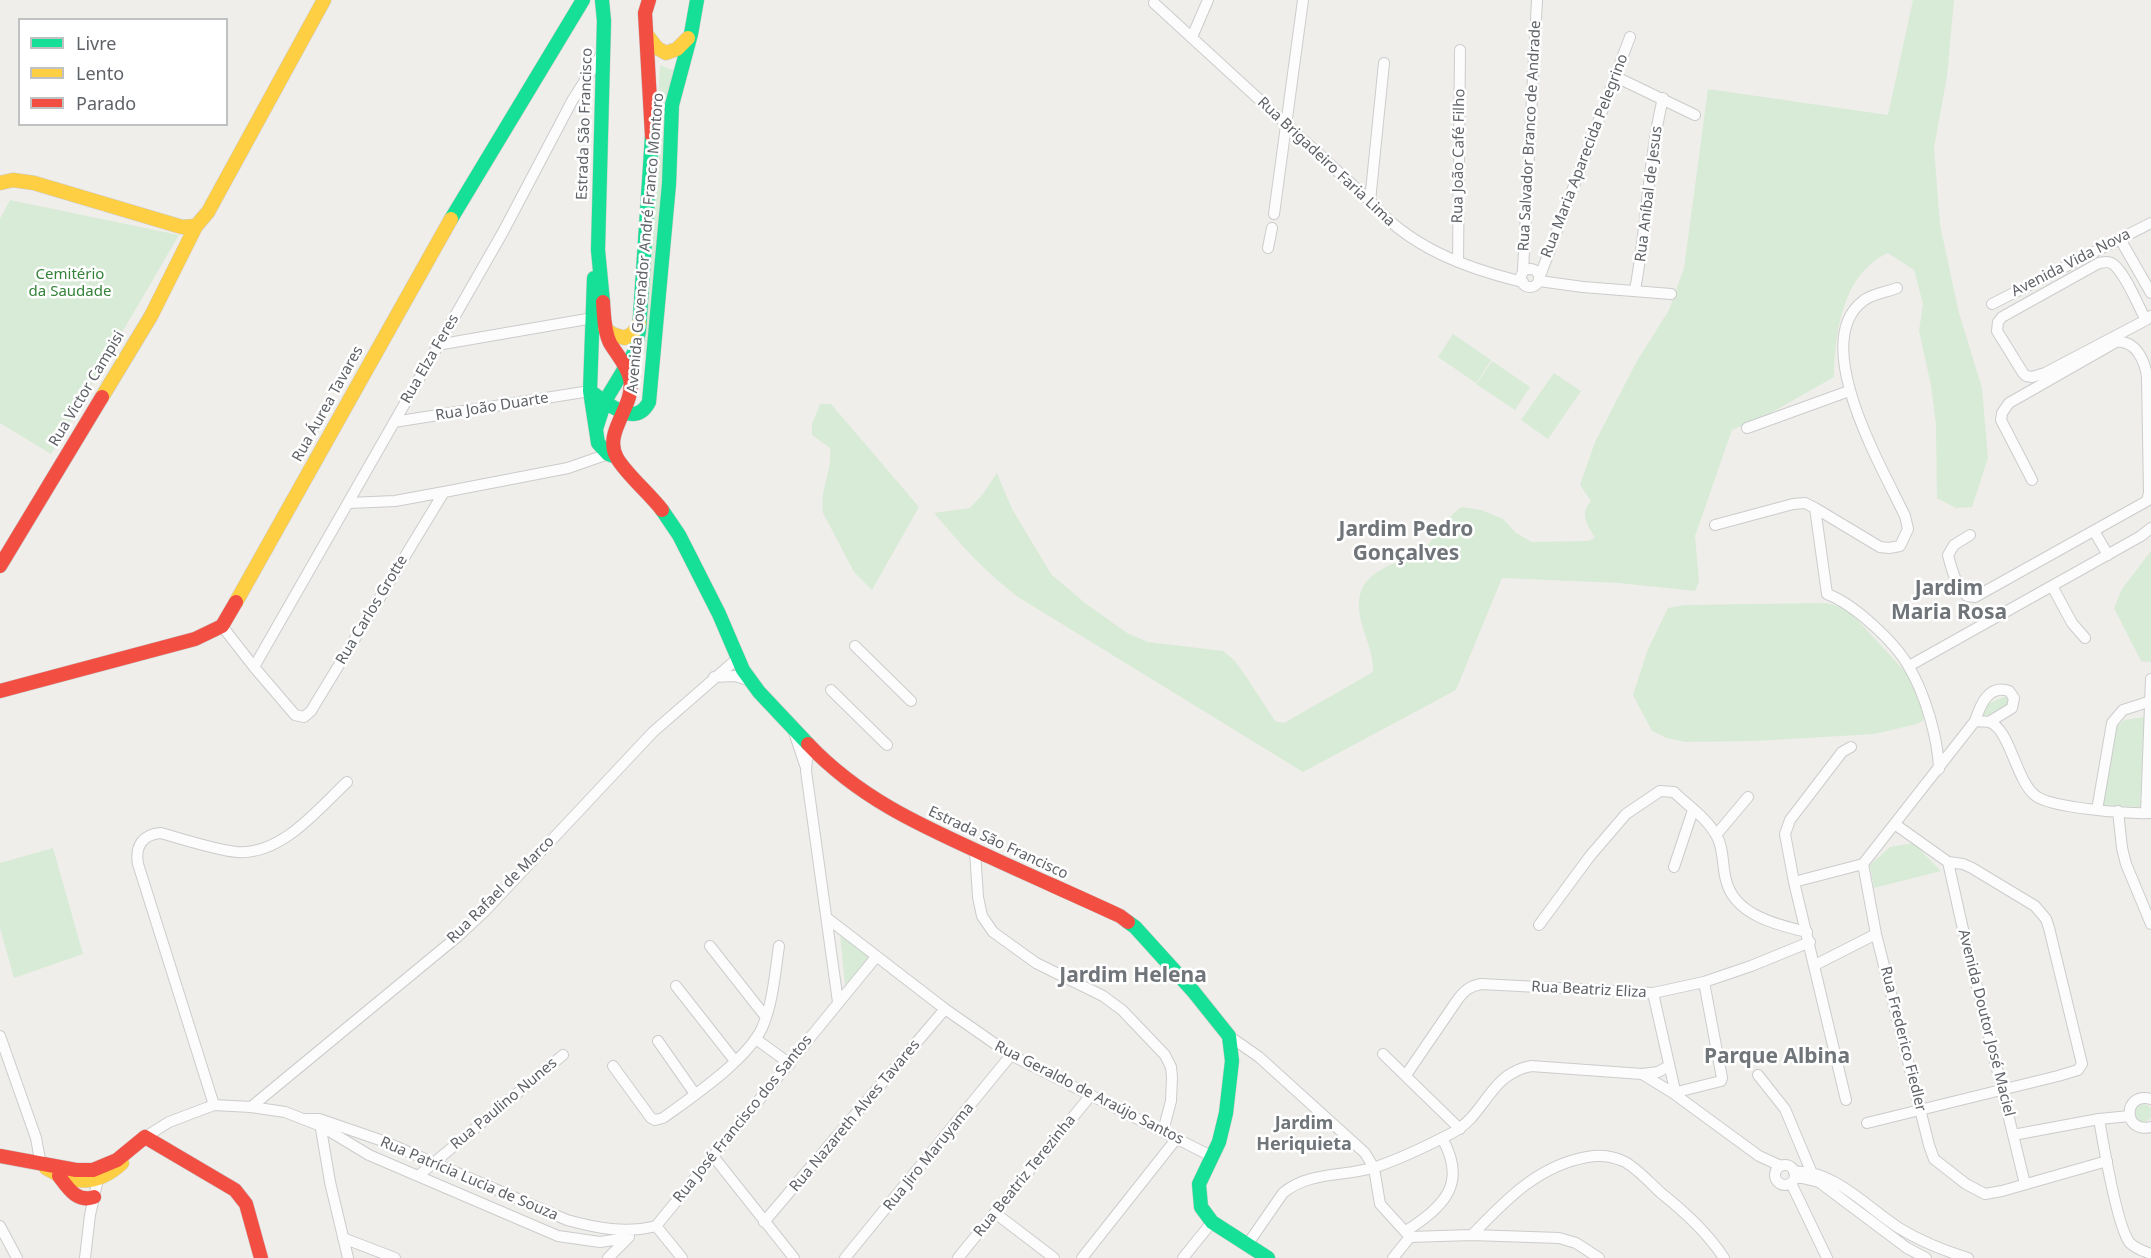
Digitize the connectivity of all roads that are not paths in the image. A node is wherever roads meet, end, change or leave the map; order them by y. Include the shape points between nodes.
1 (324, 0) edge
2 (582, 0) edge
3 (602, 0) edge
4 (649, 0) edge
5 (697, 0) edge
6 (1208, 0) edge
7 (1303, 0) edge
8 (1537, 0) edge
9 (1154, 3) dead end
10 (646, 33) junction
11 (691, 34) junction
12 (1192, 37) junction
13 (1630, 37) dead end
14 (1460, 50) dead end
15 (604, 51) junction
16 (1384, 63) dead end
17 (1616, 77) junction
18 (1663, 98) junction
19 (1695, 115) dead end
20 (1286, 125) junction
21 (1, 181) edge
22 (1370, 201) junction
23 (1274, 214) dead end
24 (2151, 223) edge
25 (196, 226) junction
26 (1272, 228) dead end
27 (2120, 238) junction
28 (1268, 248) dead end
29 (598, 250) junction
30 (1458, 262) junction
31 (1523, 276) junction
32 (1539, 279) junction
33 (1897, 288) dead end
34 (1635, 290) junction
35 (2151, 293) edge
36 (1671, 294) dead end
37 (1992, 304) dead end
38 (592, 318) junction
39 (2148, 318) edge
40 (640, 321) junction
41 (604, 327) junction
42 (437, 345) junction
43 (627, 368) junction
44 (590, 391) junction
45 (1849, 391) junction
46 (604, 401) junction
47 (624, 413) junction
48 (394, 422) junction
49 (1747, 428) dead end
50 (596, 429) junction
51 (613, 453) junction
52 (2032, 480) dead end
53 (444, 492) junction
54 (349, 503) junction
55 (1815, 508) junction
56 (1715, 525) dead end
57 (2094, 531) junction
58 (2148, 532) edge
59 (1970, 535) dead end
60 (2108, 555) junction
61 (0, 566) edge
62 (2052, 586) junction
63 (222, 626) junction
64 (2085, 638) dead end
65 (855, 646) dead end
66 (738, 658) junction
67 (1909, 666) junction
68 (254, 667) junction
69 (714, 677) junction
70 (2151, 679) edge
71 (751, 681) junction
72 (831, 690) dead end
73 (0, 691) edge
74 (911, 701) dead end
75 (2151, 701) edge
76 (1975, 722) junction
77 (1989, 722) junction
78 (793, 729) junction
79 (887, 745) dead end
80 (1851, 747) dead end
81 (812, 750) junction
82 (829, 766) junction
83 (805, 768) junction
84 (1940, 769) junction
85 (347, 782) dead end
86 (1748, 797) dead end
87 (1693, 810) junction
88 (2097, 810) junction
89 (2118, 811) junction
90 (2148, 813) edge
91 (1896, 825) junction
92 (1716, 835) junction
93 (975, 851) junction
94 (1948, 862) junction
95 (1863, 864) junction
96 (1674, 867) dead end
97 (1794, 882) junction
98 (827, 918) junction
99 (2151, 924) edge
100 (1539, 925) dead end
101 (1876, 934) junction
102 (1808, 937) junction
103 (710, 946) dead end
104 (779, 946) dead end
105 (876, 957) junction
106 (1815, 965) junction
107 (1704, 982) junction
108 (676, 986) dead end
109 (1653, 993) junction
110 (838, 1002) junction
111 (945, 1009) junction
112 (765, 1016) junction
113 (0, 1036) edge
114 (1229, 1036) junction
115 (756, 1039) junction
116 (658, 1041) dead end
117 (1383, 1054) dead end
118 (563, 1055) dead end
119 (1011, 1055) junction
120 (1259, 1057) junction
121 (1232, 1060) junction
122 (735, 1061) junction
123 (790, 1064) junction
124 (613, 1066) dead end
125 (1669, 1066) junction
126 (1642, 1074) junction
127 (1406, 1075) junction
128 (1758, 1075) dead end
129 (2003, 1090) junction
130 (1673, 1093) junction
131 (695, 1094) junction
132 (1091, 1095) junction
133 (2151, 1099) edge
134 (1846, 1100) dead end
135 (214, 1105) junction
136 (251, 1107) junction
137 (1921, 1110) junction
138 (2130, 1116) junction
139 (2099, 1119) junction
140 (320, 1123) junction
141 (1867, 1123) dead end
142 (2151, 1127) edge
143 (1460, 1129) junction
144 (1163, 1131) junction
145 (2013, 1135) junction
146 (145, 1137) junction
147 (1178, 1138) junction
148 (1442, 1138) junction
149 (125, 1155) junction
150 (0, 1156) edge
151 (713, 1156) junction
152 (1211, 1156) junction
153 (1759, 1156) junction
154 (2107, 1161) junction
155 (433, 1163) junction
156 (41, 1165) junction
157 (1781, 1166) junction
158 (1374, 1168) junction
159 (1811, 1171) junction
160 (63, 1172) junction
161 (418, 1176) junction
162 (1776, 1178) junction
163 (1794, 1178) junction
164 (98, 1179) junction
165 (2025, 1184) junction
166 (94, 1197) junction
167 (994, 1213) junction
168 (764, 1222) junction
169 (1212, 1222) junction
170 (578, 1223) junction
171 (0, 1226) edge
172 (656, 1226) junction
173 (627, 1234) junction
174 (1408, 1234) junction
175 (1472, 1235) junction
176 (343, 1238) junction
177 (574, 1238) junction
178 (1247, 1245) junction
179 (1936, 1246) junction
180 (2151, 1254) edge
181 (17, 1258) edge
182 (85, 1258) edge
183 (261, 1258) edge
184 (348, 1258) edge
185 (394, 1258) edge
186 (608, 1258) edge
187 (682, 1258) edge
188 (794, 1258) edge
189 (845, 1258) edge
190 (958, 1258) edge
191 (1054, 1258) edge
192 (1082, 1258) edge
193 (1183, 1258) edge
194 (1268, 1258) edge
195 (1393, 1258) edge
196 (1599, 1258) edge
197 (1724, 1258) edge
198 (1827, 1258) edge
199 (1926, 1258) edge
200 (1931, 1258) edge
201 (1968, 1258) edge

1 - 25 main road, Rua Victor Campisi via 208,212
2 - 63 main road, Rua Áurea Tavares via 470,186
3 - 15 main road, Estrada São Francisco
4 - 10 main road, Avenida Govenador André Franco Montoro
5 - 11 main road, Avenida Govenador André Franco Montoro
6 - 12 street
7 - 20 street
8 - 31 street, Rua Salvador Branco de Andrade
9 - 12 street, Rua Brigadeiro Faria Lima
10 - 11 main road via 652,44 665,53 676,50
10 - 40 main road, Avenida Govenador André Franco Montoro via 652,137
11 - 47 main road, Avenida Govenador André Franco Montoro via 672,105 651,394 641,414
12 - 20 street, Rua Brigadeiro Faria Lima
13 - 17 street, Rua Maria Aparecida Pelegrino
14 - 30 street, Rua João Café Filho
15 - 29 main road, Estrada São Francisco
15 - 42 street, Rua Elza Feres via 572,101 503,232
16 - 22 street
17 - 18 street
17 - 32 street, Rua Maria Aparecida Pelegrino
18 - 19 street
18 - 34 street, Rua Aníbal de Jesus via 1651,159
20 - 22 street, Rua Brigadeiro Faria Lima
20 - 23 street
21 - 25 main road via 34,183 182,227
22 - 30 street, Rua Brigadeiro Faria Lima via 1410,238
24 - 27 street, Avenida Vida Nova
25 - 61 main road, Rua Victor Campisi via 151,316
26 - 28 street
27 - 35 street
27 - 37 street, Avenida Vida Nova
29 - 38 main road, Estrada São Francisco
29 - 41 main road, Estrada São Francisco
30 - 31 street, Rua Brigadeiro Faria Lima
31 - 32 street, Rua Brigadeiro Faria Lima via 1533,270
32 - 34 street, Rua Brigadeiro Faria Lima
33 - 45 street via 1863,300 1850,316 1843,334
34 - 36 street, Rua Brigadeiro Faria Lima
38 - 41 main road via 600,320
38 - 42 street
38 - 44 main road, Estrada São Francisco
39 - 39 street via 2031,377 2023,373 1997,331 2002,317 2104,261 2120,272
40 - 41 main road via 625,338
40 - 43 main road, Avenida Govenador André Franco Montoro via 637,344
41 - 43 main road, Estrada São Francisco
42 - 48 street, Rua Elza Feres
43 - 46 main road, Avenida Govenador André Franco Montoro
43 - 47 main road, Estrada São Francisco via 632,391
44 - 46 main road, Avenida Govenador André Franco Montoro
44 - 48 street, Rua João Duarte
44 - 50 main road, Estrada São Francisco
45 - 49 street
45 - 55 street via 1908,529 1900,546 1880,547
46 - 47 main road, Avenida Govenador André Franco Montoro
46 - 50 main road, Avenida Govenador André Franco Montoro
47 - 51 main road, Estrada São Francisco via 616,428
48 - 54 street, Rua Elza Feres
50 - 51 main road, Estrada São Francisco via 602,450
51 - 53 street via 568,468
51 - 66 main road, Estrada São Francisco via 679,535
52 - 57 street via 2001,420 2005,407 2116,342 2132,346 2145,362 2148,377 2148,497 2143,505
53 - 54 street via 395,501
53 - 68 street, Rua Carlos Grotte via 311,711 304,717 295,715
54 - 68 street, Rua Elza Feres
55 - 56 street via 1793,504
55 - 67 street via 1827,594 1854,608
57 - 59 street via 1975,597 1962,591 1948,555 1954,545
57 - 60 street
58 - 60 street
60 - 62 street
62 - 64 street
62 - 67 street
63 - 68 street
63 - 73 main road via 195,639
65 - 74 street
66 - 69 street, Rua Rafael de Marco
66 - 71 main road, Estrada São Francisco
67 - 84 street via 1924,702
69 - 71 street via 735,676
69 - 136 street, Rua Rafael de Marco via 653,732 478,917
70 - 75 street
71 - 78 main road, Estrada São Francisco
72 - 79 street
75 - 88 street via 2123,710 2112,723
75 - 90 street
76 - 77 street
76 - 77 street via 1985,697 1997,690 2009,692 2014,698 2012,708
76 - 84 street
77 - 88 street via 2000,728 2026,784 2037,797
78 - 81 main road, Estrada São Francisco
78 - 83 street
80 - 97 street via 1842,752 1787,826
81 - 82 main road, Estrada São Francisco
81 - 83 street
82 - 83 street
82 - 93 main road, Estrada São Francisco via 886,807
83 - 98 street
84 - 91 street
85 - 135 street via 288,836 265,847 236,852 161,833 146,838 136,852
86 - 92 street
87 - 92 street
87 - 96 street
87 - 100 street via 1674,792 1660,791 1626,814
88 - 89 street
89 - 90 street
89 - 99 street via 2126,864
91 - 94 street
91 - 95 street
92 - 102 street via 1733,897 1744,908
93 - 114 main road, Estrada São Francisco via 1108,910 1135,927
93 - 144 street via 982,916 993,932 1036,963 1122,1010 1165,1055 1172,1077
94 - 129 street, Avenida Doutor José Maciel
94 - 129 street via 1972,868 2035,906 2046,919 2082,1064 2073,1072
95 - 97 street
95 - 101 street, Rua Frederico Fiedler
97 - 102 street
98 - 105 street, Rua Geraldo de Araújo Santos
98 - 110 street
101 - 106 street
101 - 137 street, Rua Frederico Fiedler
102 - 106 street
102 - 107 street, Rua Beatriz Eliza via 1751,966
103 - 112 street
104 - 112 street
105 - 110 street, Rua José Francisco dos Santos
105 - 111 street, Rua Geraldo de Araújo Santos
106 - 134 street
107 - 109 street, Rua Beatriz Eliza
107 - 130 street via 1721,1081
108 - 122 street
109 - 125 street
109 - 127 street, Rua Beatriz Eliza via 1472,986 1458,999
110 - 123 street, Rua José Francisco dos Santos
111 - 119 street, Rua Geraldo de Araújo Santos
111 - 168 street, Rua Nazareth Alves Tavares
112 - 115 street
113 - 156 street via 36,1138
114 - 120 street
114 - 121 main road
115 - 122 street
115 - 123 street
116 - 131 street
117 - 127 street
118 - 155 street, Rua Paulino Nunes
119 - 132 street, Rua Geraldo de Araújo Santos
119 - 189 street, Rua Jiro Maruyama
120 - 121 street
120 - 158 street via 1354,1142
121 - 152 main road via 1226,1113
122 - 131 street
123 - 151 street, Rua José Francisco dos Santos
124 - 131 street via 655,1120
125 - 126 street
125 - 130 street
126 - 130 street
126 - 143 street via 1519,1068 1500,1081
127 - 143 street
128 - 159 street via 1785,1108
129 - 137 street
129 - 145 street, Avenida Doutor José Maciel
130 - 153 street
132 - 144 street, Rua Geraldo de Araújo Santos
132 - 167 street, Rua Beatriz Terezinha
133 - 138 street via 2136,1100
135 - 136 street, Rua Patrícia Lucia de Souza
135 - 146 street, Rua Patrícia Lucia de Souza via 170,1122
136 - 140 street, Rua Patrícia Lucia de Souza
137 - 141 street
137 - 165 street, Rua Frederico Fiedler via 1934,1159 1952,1175 1979,1192 1992,1194
138 - 139 street
138 - 142 street via 2137,1126
139 - 145 street
139 - 154 street
140 - 155 street, Rua Patrícia Lucia de Souza via 383,1141
140 - 161 street, Rua Patrícia Lucia de Souza via 369,1155
140 - 176 street
143 - 148 street
144 - 147 street, Rua Geraldo de Araújo Santos
145 - 165 street, Avenida Doutor José Maciel
146 - 149 main road, Rua Patrícia Lucia de Souza
146 - 183 main road via 235,1190 246,1204
147 - 152 street, Rua Geraldo de Araújo Santos
147 - 192 street
148 - 158 street
148 - 174 street via 1455,1173 1448,1196
149 - 160 main road via 94,1171
149 - 164 main road via 115,1171
150 - 156 main road
151 - 168 street
151 - 172 street, Rua José Francisco dos Santos
152 - 169 main road via 1199,1184 1199,1194 1201,1207
153 - 157 street
153 - 162 street
154 - 165 street
154 - 180 street via 2127,1238 2139,1250
155 - 161 street, Rua Paulino Nunes
155 - 170 street, Rua Patrícia Lucia de Souza
156 - 160 main road
157 - 162 street
157 - 163 street via 1791,1167
158 - 174 street via 1380,1204
158 - 178 street via 1308,1179 1291,1186
159 - 163 street
159 - 179 street via 1901,1229
160 - 164 main road
160 - 166 main road via 74,1195 83,1200
161 - 177 street, Rua Patrícia Lucia de Souza via 558,1236
162 - 163 street via 1782,1184
163 - 198 street
163 - 199 street via 1819,1182
164 - 166 street
166 - 182 street
167 - 190 street, Rua Beatriz Terezinha
167 - 191 street
168 - 188 street
169 - 178 main road
169 - 193 street
170 - 173 street, Rua Patrícia Lucia de Souza
170 - 177 street
171 - 181 street
172 - 173 street
172 - 187 street
173 - 177 street, Rua Patrícia Lucia de Souza via 600,1242
173 - 186 street
174 - 175 street
174 - 195 street
175 - 196 street via 1559,1238 1576,1243
175 - 197 street via 1533,1178 1557,1165 1594,1156 1624,1161 1694,1220
176 - 184 street
176 - 185 street
178 - 194 main road
179 - 200 street
179 - 201 street

